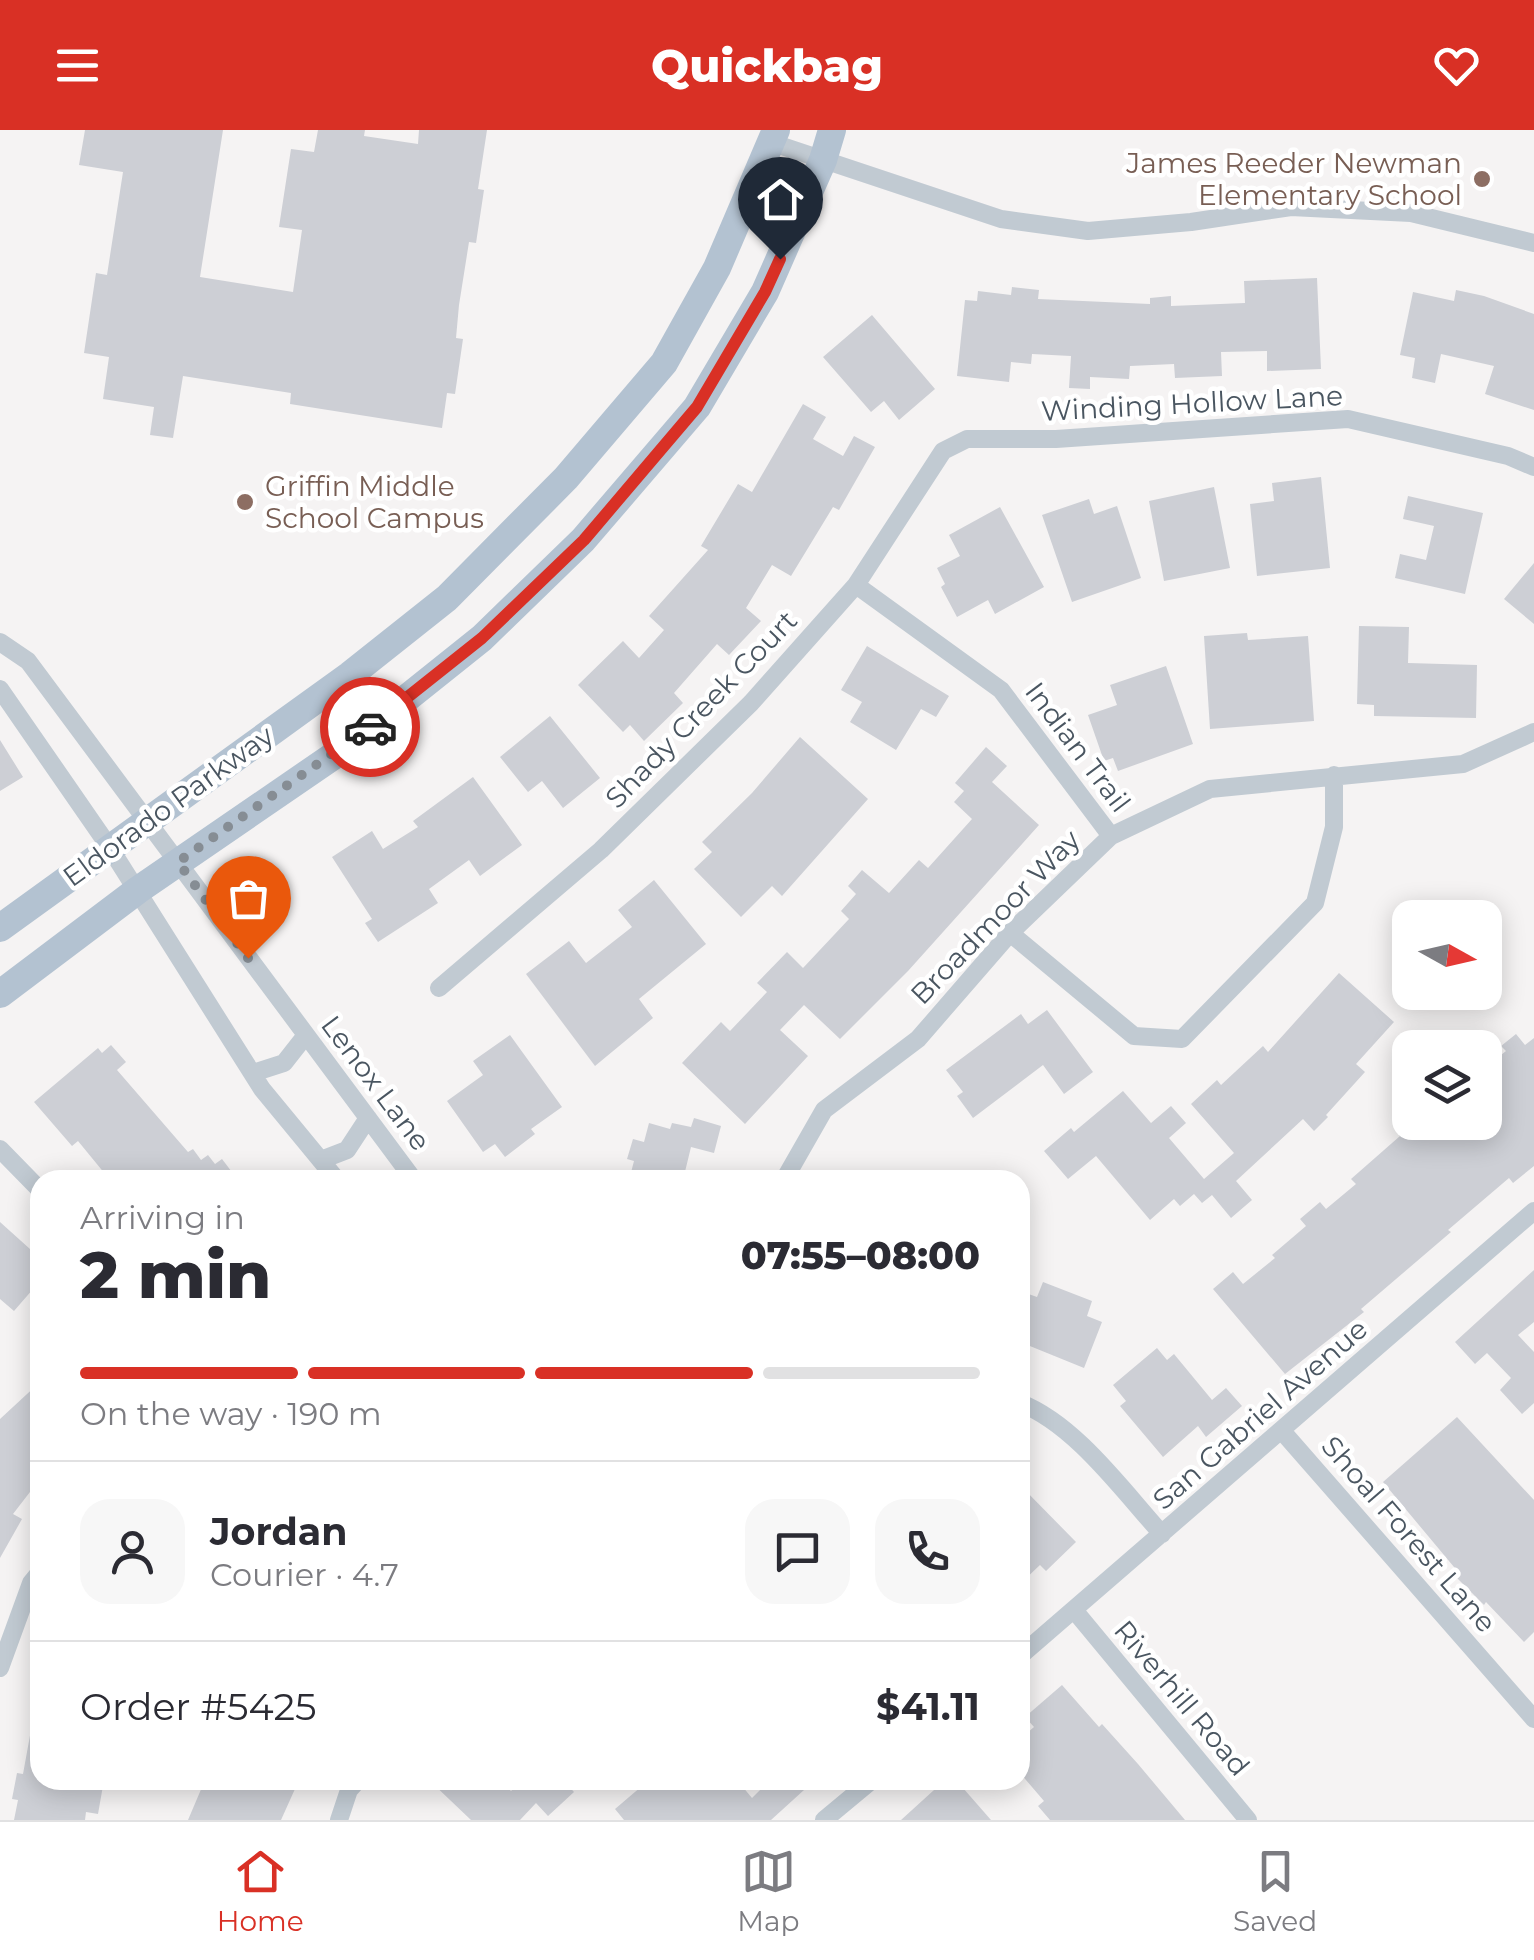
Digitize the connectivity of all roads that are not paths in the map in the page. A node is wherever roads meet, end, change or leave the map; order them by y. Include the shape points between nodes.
1 (832, 130) edge
2 (774, 136) edge
3 (823, 160) junction
4 (1534, 243) edge
5 (968, 439) joint
6 (1534, 467) edge
7 (856, 584) junction
8 (0, 642) edge
9 (0, 689) edge
10 (1534, 732) edge
11 (1334, 775) junction
12 (146, 820) junction
13 (1111, 836) junction
14 (110, 848) junction
15 (178, 862) junction
16 (138, 890) junction
17 (0, 928) edge
18 (1010, 933) junction
19 (439, 988) dead end
20 (0, 994) edge
21 (306, 1035) junction
22 (253, 1073) junction
23 (368, 1118) junction
24 (0, 1149) edge
25 (320, 1160) junction
26 (328, 1170) edge
27 (407, 1170) edge
28 (790, 1170) edge
29 (30, 1180) edge
30 (1534, 1211) edge
31 (1030, 1407) edge
32 (1282, 1431) junction
33 (1162, 1534) junction
34 (30, 1586) edge
35 (1074, 1610) junction
36 (1030, 1647) edge
37 (0, 1668) edge
38 (1532, 1713) edge
39 (349, 1790) edge
40 (860, 1790) edge
41 (339, 1820) edge
42 (824, 1820) edge
43 (1248, 1820) edge

1 - 3 main road, Eldorado Parkway
2 - 3 street
2 - 12 main road, Eldorado Parkway via 717,268 664,363 566,478 446,598
3 - 4 street via 1001,219 1088,231 1291,207 1412,212
3 - 15 main road, Eldorado Parkway via 765,292 697,407 584,540 482,638 342,750
5 - 6 street, Winding Hollow Lane via 1348,419
5 - 7 street, Shady Creek Court via 943,452
7 - 13 street, Indian Trail via 1001,690
7 - 19 street, Shady Creek Court via 752,703 600,850
8 - 12 street, Lenox Lane via 28,660
9 - 14 street
10 - 11 street, Broadmoor Way via 1463,764
11 - 13 street, Broadmoor Way via 1210,789
11 - 18 street via 1334,827 1315,903 1182,1039 1134,1036
12 - 14 main road, Eldorado Parkway
12 - 15 street, Lenox Lane
13 - 18 street, Broadmoor Way
14 - 16 street
14 - 17 main road, Eldorado Parkway
15 - 16 main road, Eldorado Parkway
15 - 21 street, Lenox Lane
16 - 20 main road, Eldorado Parkway
16 - 22 street
18 - 28 street, Broadmoor Way via 918,1039 824,1110
21 - 22 street via 284,1063
21 - 23 street, Lenox Lane
22 - 25 street
23 - 25 street via 347,1150
23 - 27 street, Lenox Lane
24 - 29 street
25 - 26 street
30 - 32 street, San Gabriel Avenue
31 - 33 street via 1088,1452
32 - 33 street, San Gabriel Avenue
32 - 38 street, Shoal Forest Lane
33 - 35 street, San Gabriel Avenue
34 - 37 street
35 - 36 street, San Gabriel Avenue
35 - 43 street, Riverhill Road
39 - 41 street
40 - 42 street

